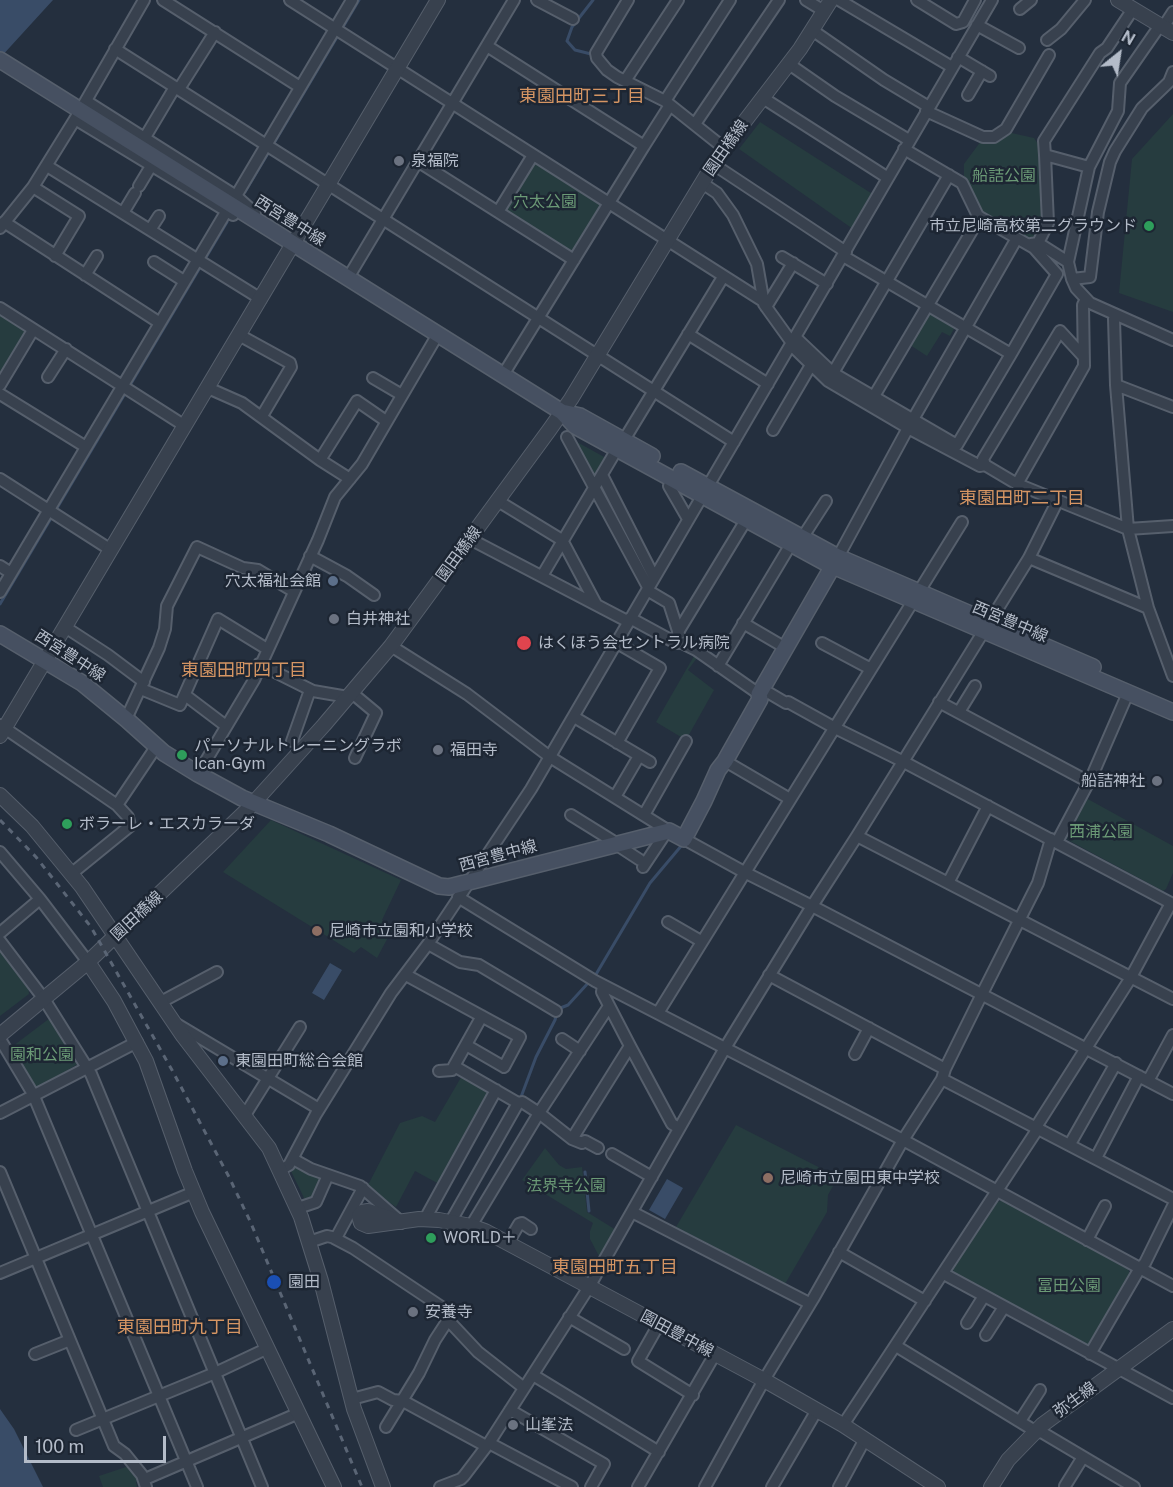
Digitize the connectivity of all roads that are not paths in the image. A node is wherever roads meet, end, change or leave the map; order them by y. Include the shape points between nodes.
1 (144, 0) edge
2 (163, 0) edge
3 (291, 0) edge
4 (352, 0) edge
5 (438, 0) edge
6 (514, 0) edge
7 (537, 0) edge
8 (628, 0) edge
9 (678, 0) edge
10 (730, 0) edge
11 (779, 0) edge
12 (806, 0) edge
13 (839, 0) edge
14 (917, 0) edge
15 (975, 0) edge
16 (992, 0) edge
17 (1031, 0) edge
18 (1085, 0) edge
19 (1118, 0) edge
20 (827, 5) edge
21 (1020, 9) dead end
22 (1133, 9) junction
23 (1173, 12) edge
24 (573, 18) dead end
25 (977, 25) junction
26 (1166, 28) edge
27 (812, 30) junction
28 (338, 31) junction
29 (215, 32) junction
30 (1047, 40) dead end
31 (487, 46) junction
32 (1018, 48) dead end
33 (115, 49) junction
34 (1049, 55) dead end
35 (0, 60) edge
36 (955, 62) junction
37 (789, 64) junction
38 (398, 68) junction
39 (1173, 72) edge
40 (625, 81) junction
41 (300, 87) junction
42 (177, 88) junction
43 (968, 95) dead end
44 (763, 98) junction
45 (452, 103) junction
46 (667, 103) junction
47 (927, 109) junction
48 (82, 111) junction
49 (695, 124) junction
50 (140, 142) junction
51 (907, 145) junction
52 (644, 146) junction
53 (269, 148) junction
54 (724, 148) junction
55 (533, 155) junction
56 (1045, 155) junction
57 (419, 162) junction
58 (713, 164) junction
59 (47, 166) junction
60 (151, 166) junction
61 (1089, 167) junction
62 (949, 175) junction
63 (888, 177) junction
64 (702, 183) junction
65 (328, 185) junction
66 (33, 187) junction
67 (236, 196) junction
68 (609, 203) junction
69 (226, 212) junction
70 (498, 212) junction
71 (123, 213) junction
72 (159, 216) dead end
73 (980, 217) junction
74 (383, 219) junction
75 (2, 225) edge
76 (150, 230) junction
77 (277, 234) junction
78 (1017, 238) junction
79 (668, 240) junction
80 (294, 244) junction
81 (1033, 244) junction
82 (844, 254) junction
83 (55, 256) junction
84 (97, 256) dead end
85 (782, 257) dead end
86 (574, 260) junction
87 (154, 262) dead end
88 (201, 262) junction
89 (1068, 262) junction
90 (793, 263) junction
91 (85, 275) junction
92 (723, 277) junction
93 (348, 279) junction
94 (1072, 279) junction
95 (184, 281) junction
96 (886, 282) junction
97 (827, 284) junction
98 (261, 299) junction
99 (1086, 299) junction
100 (764, 304) junction
101 (927, 305) junction
102 (0, 308) edge
103 (1115, 315) junction
104 (539, 318) junction
105 (160, 323) junction
106 (966, 328) junction
107 (33, 330) junction
108 (438, 334) junction
109 (688, 334) junction
110 (239, 335) junction
111 (1173, 340) edge
112 (793, 342) junction
113 (66, 349) junction
114 (1011, 354) junction
115 (597, 355) junction
116 (1083, 356) junction
117 (811, 365) junction
118 (503, 375) junction
119 (48, 377) dead end
120 (831, 377) junction
121 (373, 378) dead end
122 (768, 384) junction
123 (0, 385) edge
124 (1116, 385) junction
125 (126, 388) junction
126 (208, 388) junction
127 (653, 391) junction
128 (0, 394) edge
129 (402, 395) junction
130 (871, 401) junction
131 (1173, 407) edge
132 (562, 412) junction
133 (262, 416) junction
134 (386, 421) junction
135 (910, 423) junction
136 (185, 426) junction
137 (773, 430) dead end
138 (567, 437) dead end
139 (734, 442) junction
140 (620, 445) junction
141 (86, 447) junction
142 (956, 448) junction
143 (320, 460) junction
144 (985, 465) junction
145 (602, 475) junction
146 (0, 479) edge
147 (350, 479) junction
148 (672, 479) junction
149 (1017, 484) junction
150 (594, 487) junction
151 (705, 491) junction
152 (1058, 500) junction
153 (498, 501) junction
154 (826, 501) dead end
155 (52, 512) junction
156 (688, 519) junction
157 (746, 520) junction
158 (962, 522) dead end
159 (1173, 526) edge
160 (1128, 529) junction
161 (624, 531) junction
162 (807, 532) dead end
163 (470, 539) junction
164 (562, 540) junction
165 (791, 544) junction
166 (111, 550) junction
167 (310, 556) junction
168 (1029, 558) junction
169 (835, 561) junction
170 (0, 566) edge
171 (11, 573) junction
172 (542, 576) junction
173 (654, 577) junction
174 (647, 589) junction
175 (293, 591) junction
176 (0, 592) edge
177 (374, 595) dead end
178 (916, 596) junction
179 (596, 604) junction
180 (1148, 608) junction
181 (630, 620) junction
182 (743, 623) junction
183 (65, 627) junction
184 (987, 627) junction
185 (0, 634) edge
186 (680, 638) junction
187 (616, 643) junction
188 (822, 643) dead end
189 (391, 646) junction
190 (784, 647) junction
191 (267, 649) junction
192 (46, 661) junction
193 (259, 664) junction
194 (718, 666) junction
195 (871, 669) junction
196 (1173, 676) edge
197 (142, 685) junction
198 (975, 686) dead end
199 (310, 690) junction
200 (1128, 693) junction
201 (759, 694) junction
202 (184, 695) junction
203 (350, 695) junction
204 (1173, 701) edge
205 (939, 702) junction
206 (959, 712) junction
207 (1173, 712) edge
208 (574, 717) junction
209 (126, 719) junction
210 (226, 726) junction
211 (835, 728) junction
212 (2, 730) edge
213 (292, 741) dead end
214 (686, 741) dead end
215 (617, 743) junction
216 (156, 747) junction
217 (550, 756) junction
218 (639, 756) junction
219 (354, 758) dead end
220 (724, 761) junction
221 (902, 761) junction
222 (650, 762) dead end
223 (198, 774) junction
224 (1089, 782) junction
225 (0, 795) edge
226 (615, 797) junction
227 (790, 799) junction
228 (255, 802) junction
229 (117, 805) junction
230 (988, 806) junction
231 (571, 815) dead end
232 (644, 815) junction
233 (668, 831) junction
234 (857, 837) junction
235 (684, 839) junction
236 (1054, 840) junction
237 (615, 843) junction
238 (0, 852) edge
239 (744, 872) junction
240 (71, 874) junction
241 (467, 883) junction
242 (948, 883) junction
243 (458, 897) junction
244 (40, 898) junction
245 (1172, 903) edge
246 (812, 906) junction
247 (1019, 921) junction
248 (668, 922) dead end
249 (0, 933) edge
250 (117, 936) junction
251 (0, 941) edge
252 (701, 942) junction
253 (428, 944) junction
254 (88, 962) junction
255 (217, 972) dead end
256 (406, 975) junction
257 (769, 975) junction
258 (1130, 979) junction
259 (603, 985) junction
260 (982, 994) junction
261 (44, 999) junction
262 (1173, 999) edge
263 (161, 1002) junction
264 (609, 1006) junction
265 (556, 1011) dead end
266 (657, 1012) junction
267 (482, 1016) junction
268 (175, 1023) junction
269 (300, 1027) dead end
270 (869, 1028) junction
271 (1173, 1035) edge
272 (0, 1037) edge
273 (562, 1039) dead end
274 (136, 1042) junction
275 (466, 1045) junction
276 (630, 1046) junction
277 (725, 1048) junction
278 (1088, 1048) junction
279 (580, 1051) junction
280 (855, 1054) dead end
281 (1116, 1063) junction
282 (87, 1066) junction
283 (454, 1066) junction
284 (439, 1071) dead end
285 (944, 1074) junction
286 (269, 1078) junction
287 (1143, 1078) junction
288 (496, 1090) junction
289 (33, 1094) junction
290 (1173, 1094) edge
291 (518, 1103) junction
292 (319, 1109) junction
293 (540, 1111) junction
294 (0, 1113) edge
295 (245, 1115) junction
296 (1036, 1126) junction
297 (679, 1128) junction
298 (572, 1139) junction
299 (903, 1140) junction
300 (1070, 1144) junction
301 (598, 1148) dead end
302 (612, 1154) dead end
303 (1096, 1158) junction
304 (293, 1159) junction
305 (280, 1170) junction
306 (0, 1172) edge
307 (328, 1175) junction
308 (652, 1177) junction
309 (363, 1188) junction
310 (194, 1192) junction
311 (998, 1192) junction
312 (1173, 1199) edge
313 (1105, 1206) dead end
314 (1173, 1206) edge
315 (298, 1208) junction
316 (148, 1211) junction
317 (632, 1212) junction
318 (425, 1219) junction
319 (401, 1221) joint
320 (451, 1221) junction
321 (471, 1226) junction
322 (531, 1229) dead end
323 (92, 1234) junction
324 (334, 1238) junction
325 (1087, 1240) junction
326 (309, 1242) junction
327 (508, 1243) junction
328 (839, 1252) junction
329 (36, 1257) junction
330 (1140, 1268) junction
331 (0, 1273) edge
332 (944, 1274) junction
333 (1173, 1286) edge
334 (589, 1287) junction
335 (984, 1296) junction
336 (925, 1301) junction
337 (809, 1303) junction
338 (1004, 1306) junction
339 (569, 1317) junction
340 (448, 1320) junction
341 (967, 1323) dead end
342 (659, 1324) junction
343 (1173, 1329) edge
344 (986, 1335) dead end
345 (70, 1340) junction
346 (896, 1346) junction
347 (266, 1349) junction
348 (624, 1349) dead end
349 (35, 1354) dead end
350 (715, 1354) junction
351 (1090, 1354) junction
352 (1118, 1368) junction
353 (215, 1373) junction
354 (532, 1375) junction
355 (764, 1380) junction
356 (524, 1388) junction
357 (1040, 1390) dead end
358 (693, 1395) junction
359 (159, 1396) junction
360 (1173, 1398) edge
361 (352, 1399) junction
362 (403, 1401) junction
363 (510, 1410) junction
364 (817, 1410) junction
365 (299, 1413) junction
366 (103, 1420) junction
367 (1020, 1421) junction
368 (843, 1425) junction
369 (386, 1427) dead end
370 (76, 1430) dead end
371 (1035, 1431) junction
372 (242, 1437) junction
373 (865, 1439) junction
374 (488, 1445) junction
375 (659, 1452) junction
376 (1083, 1457) junction
377 (186, 1461) junction
378 (145, 1483) edge
379 (1065, 1486) edge
380 (197, 1487) edge
381 (262, 1487) edge
382 (334, 1487) edge
383 (383, 1487) edge
384 (440, 1487) edge
385 (572, 1487) edge
386 (591, 1487) edge
387 (638, 1487) edge
388 (705, 1487) edge
389 (772, 1487) edge
390 (839, 1487) edge
391 (936, 1487) edge
392 (991, 1487) edge
393 (1134, 1487) edge

1 - 33 street
2 - 29 street
3 - 28 street
4 - 28 street
5 - 38 street
6 - 31 street
7 - 24 street
8 - 40 street via 596,55 607,70
9 - 40 street
10 - 46 street
11 - 49 street
12 - 20 street
13 - 36 street
14 - 15 street via 956,24 963,22
16 - 25 street
17 - 21 street
18 - 30 street
19 - 22 street
20 - 27 street, 園田橋線
22 - 26 street
22 - 56 street via 1044,141
23 - 26 street
25 - 32 street
25 - 36 street
26 - 61 street via 1120,83 1118,111
27 - 37 street, 園田橋線
27 - 47 street
28 - 38 street
28 - 41 street
29 - 41 street
29 - 42 street
31 - 45 street
31 - 52 street
33 - 42 street
33 - 48 street
34 - 47 street via 1006,129 994,137 983,137
35 - 48 main road, 西宮豊中線
36 - 43 street via 986,73
36 - 47 street
37 - 44 street, 園田橋線
37 - 51 street
38 - 45 street
38 - 65 street
39 - 94 street via 1169,82 1142,108 1115,151 1098,212 1090,277
40 - 46 street
41 - 53 street
42 - 50 street
42 - 53 street
44 - 54 street, 園田橋線
44 - 63 street
45 - 55 street
45 - 57 street
46 - 49 street
46 - 52 street
47 - 51 street
48 - 50 main road, 西宮豊中線
48 - 59 street
48 - 60 street
49 - 54 street
50 - 67 street
50 - 77 main road, 西宮豊中線
51 - 62 street
51 - 63 street
52 - 68 street
53 - 65 street
53 - 67 street
54 - 58 street, 園田橋線
55 - 68 street
55 - 70 street
56 - 61 street
56 - 81 street via 1048,223
57 - 70 street
57 - 74 street
58 - 64 street, 園田橋線
58 - 82 street
59 - 66 street
59 - 71 street
60 - 69 street
60 - 71 street
61 - 89 street
62 - 73 street via 962,183
62 - 96 street
63 - 82 street
64 - 79 street, 園田橋線
64 - 100 street via 721,198 754,254
65 - 74 street
65 - 80 street
66 - 75 street
66 - 83 street via 79,216
67 - 77 street
68 - 79 street
68 - 86 street
69 - 77 street
69 - 88 street
70 - 86 street
71 - 76 street
72 - 76 street
73 - 78 street
73 - 101 street
74 - 93 street
74 - 104 street
75 - 83 street
76 - 88 street
77 - 80 main road, 西宮豊中線
78 - 81 street
78 - 106 street
79 - 92 street
79 - 115 street, 園田橋線
80 - 93 main road, 西宮豊中線
80 - 98 street
81 - 89 street
81 - 114 street via 1057,274
82 - 96 street
82 - 97 street
83 - 91 street
84 - 91 street
85 - 90 street
86 - 104 street
87 - 95 street
88 - 95 street
88 - 98 street
89 - 94 street
90 - 97 street
90 - 100 street
91 - 105 street
92 - 100 street
92 - 109 street
93 - 108 main road, 西宮豊中線
94 - 99 street
95 - 105 street
96 - 101 street
96 - 120 street
97 - 112 street
98 - 110 street
99 - 103 street
99 - 116 street
100 - 112 street
101 - 106 street
101 - 130 street
102 - 107 street
103 - 111 street
103 - 124 street
104 - 115 street
104 - 118 street
105 - 125 street
106 - 114 street
106 - 135 street
107 - 113 street
107 - 123 street
108 - 118 main road, 西宮豊中線
108 - 129 street
109 - 122 street
109 - 127 street
110 - 126 street
110 - 133 street via 290,363
112 - 117 street
112 - 120 street
112 - 122 street
113 - 119 street
113 - 125 street
114 - 142 street
115 - 127 street
115 - 132 street, 園田橋線
116 - 144 street via 1060,331 983,459
116 - 149 street via 1084,366
117 - 120 street
117 - 137 street
118 - 132 main road, 西宮豊中線
120 - 130 street
121 - 129 street
122 - 139 street
124 - 131 street
124 - 160 street
125 - 136 street
125 - 141 street
126 - 133 street
126 - 136 street
127 - 139 street
127 - 140 street
128 - 141 street
129 - 134 street
130 - 135 street
132 - 140 main road, 西宮豊中線 via 580,416
132 - 153 street, 園田橋線
133 - 143 street
134 - 143 street via 357,401
134 - 147 street
135 - 142 street
135 - 169 street
136 - 166 street
138 - 150 street
139 - 151 street
140 - 145 street
140 - 148 main road, 西宮豊中線
140 - 151 main road, 西宮豊中線
141 - 155 street
142 - 144 street via 980,466
143 - 147 street
144 - 149 street
145 - 150 street
145 - 161 street
146 - 155 street
147 - 167 street via 335,497
148 - 151 main road, 西宮豊中線
148 - 156 street via 669,486
149 - 152 street
150 - 161 street
150 - 164 street
151 - 156 street
151 - 157 main road, 西宮豊中線
151 - 169 main road, 西宮豊中線
152 - 160 street
152 - 168 street
153 - 163 street, 園田橋線
153 - 164 street
154 - 162 street
155 - 166 street
155 - 171 street
156 - 173 street
157 - 165 main road, 西宮豊中線
157 - 186 street
158 - 178 street
159 - 160 street
160 - 180 street
161 - 173 street
161 - 174 street
163 - 172 street
163 - 189 street, 園田橋線
164 - 172 street
164 - 179 street
165 - 169 main road, 西宮豊中線
165 - 182 street
166 - 183 street
167 - 175 street
167 - 177 street
168 - 180 street
168 - 184 street
169 - 178 main road, 西宮豊中線
169 - 190 main road
170 - 171 street
171 - 176 street
172 - 179 street
173 - 174 street
174 - 181 street
174 - 186 street via 669,603
175 - 191 street
175 - 197 street via 258,570 243,568 197,547 166,606 159,648
178 - 184 main road, 西宮豊中線
178 - 195 street
179 - 181 street
180 - 196 street
181 - 186 street via 676,643
181 - 187 street
182 - 190 street
182 - 194 street
183 - 192 street
183 - 197 street via 108,655
184 - 200 main road, 西宮豊中線
184 - 204 main road, 西宮豊中線
184 - 205 street
185 - 192 main road, 西宮豊中線
186 - 194 street
187 - 208 street
187 - 215 street via 660,668
188 - 195 street
189 - 203 street, 園田橋線
189 - 217 street via 466,694
190 - 201 main road
191 - 193 street
191 - 202 street via 218,619
192 - 209 main road, 西宮豊中線 via 82,682
192 - 212 street
193 - 199 street
193 - 210 street via 254,680
194 - 201 street
195 - 211 street
197 - 202 street via 180,705
197 - 209 street
198 - 206 street
199 - 203 street
199 - 213 street
200 - 207 main road, 西宮豊中線
200 - 224 street
201 - 211 street via 769,693
201 - 220 main road via 760,699
202 - 210 street
203 - 219 street via 376,713
203 - 228 street, 園田橋線
205 - 206 street
205 - 221 street
206 - 224 street
208 - 215 street
208 - 217 street
209 - 216 main road, 西宮豊中線
210 - 223 street
211 - 221 street
211 - 227 street
212 - 229 street
214 - 232 street
215 - 218 street
216 - 223 main road, 西宮豊中線
216 - 229 street
217 - 226 street
217 - 241 street
218 - 222 street
218 - 226 street
220 - 227 street
220 - 235 main road
221 - 230 street
221 - 234 street
223 - 228 main road, 西宮豊中線
224 - 236 street
225 - 240 street via 32,826
226 - 232 street
227 - 239 street
228 - 241 main road, 西宮豊中線 via 439,886
228 - 250 street, 園田橋線
229 - 240 street via 130,826
230 - 236 street
230 - 242 street
231 - 237 street
232 - 233 street
233 - 235 main road
233 - 237 main road, 西宮豊中線
233 - 237 street via 641,863
234 - 242 street
234 - 246 street
235 - 239 street
236 - 245 street
236 - 247 street
237 - 241 main road, 西宮豊中線
238 - 244 street
239 - 246 street
239 - 252 street
240 - 250 street
241 - 243 street
242 - 247 street
243 - 253 street
243 - 259 street
244 - 249 street
244 - 254 street
245 - 258 street
246 - 257 street
246 - 260 street
247 - 258 street
247 - 260 street
248 - 252 street
250 - 254 street, 園田橋線
250 - 263 street
251 - 261 street
252 - 266 street
253 - 256 street
253 - 265 street via 460,962 479,964
254 - 261 street, 園田橋線
254 - 274 street
255 - 263 street
256 - 267 street
256 - 292 street
257 - 270 street
257 - 277 street
258 - 262 street
258 - 278 street
259 - 264 street
259 - 266 street
260 - 278 street
260 - 285 street
261 - 272 street, 園田橋線
261 - 282 street
263 - 268 street
264 - 276 street
264 - 279 street
266 - 277 street
267 - 275 street
267 - 275 street via 520,1037 504,1067
268 - 286 street
268 - 295 street
269 - 286 street
270 - 280 street
270 - 285 street
271 - 287 street
272 - 289 street
273 - 279 street
274 - 282 street
274 - 310 street via 156,1083
275 - 283 street
276 - 297 street via 672,1124
276 - 298 street
277 - 297 street
277 - 299 street
278 - 281 street
278 - 296 street
279 - 293 street
281 - 287 street
281 - 300 street
282 - 289 street
282 - 316 street
283 - 284 street via 452,1070
283 - 288 street
285 - 296 street
285 - 299 street
286 - 292 street
286 - 295 street
287 - 290 street
287 - 303 street
288 - 291 street
288 - 318 street
289 - 294 street
289 - 323 street
291 - 293 street
291 - 320 street
292 - 304 street
293 - 298 street
293 - 321 street
295 - 305 street
296 - 300 street
296 - 311 street via 1035,1134
297 - 308 street
298 - 301 street
299 - 311 street
299 - 328 street
300 - 303 street
302 - 308 street
303 - 312 street
304 - 305 street
304 - 307 street
305 - 315 street
306 - 329 street
307 - 309 street
307 - 315 street via 316,1202
308 - 317 street
309 - 319 street
309 - 324 street
310 - 316 street
310 - 347 street
311 - 325 street
311 - 332 street
313 - 325 street
314 - 330 street
315 - 326 street
316 - 323 street
316 - 353 street
317 - 334 street
317 - 337 street
318 - 319 street, 園田豊中線
318 - 320 street, 園田豊中線
320 - 321 street, 園田豊中線
321 - 327 street, 園田豊中線
322 - 327 street via 519,1224
323 - 329 street
323 - 359 street
324 - 326 street via 327,1236
324 - 340 street via 443,1308
325 - 330 street
326 - 361 street
327 - 334 street, 園田豊中線
328 - 336 street
328 - 337 street
329 - 331 street
329 - 345 street
330 - 333 street
330 - 351 street
332 - 335 street
332 - 336 street
334 - 339 street
334 - 342 street, 園田豊中線
335 - 338 street
335 - 341 street
336 - 346 street
337 - 355 street
338 - 344 street
338 - 351 street
339 - 348 street
339 - 354 street
340 - 356 street via 478,1352
340 - 362 street
342 - 350 street, 園田豊中線
342 - 358 street via 638,1361
343 - 352 street, 弥生線
345 - 349 street
345 - 366 street
346 - 367 street
346 - 368 street
347 - 353 street
347 - 365 street
350 - 355 street, 園田豊中線
350 - 358 street
351 - 352 street
352 - 360 street
352 - 371 street, 弥生線
353 - 359 street
353 - 372 street
354 - 356 street
354 - 375 street
355 - 364 street, 園田豊中線
355 - 388 street
356 - 363 street
357 - 367 street
358 - 375 street
359 - 366 street
359 - 377 street
361 - 362 street via 378,1392
361 - 383 street
362 - 369 street
362 - 374 street
363 - 374 street
363 - 386 street via 604,1464
364 - 368 street, 園田豊中線
364 - 389 street
365 - 372 street
365 - 382 street
366 - 370 street
366 - 378 street via 114,1446 125,1454
367 - 371 street
368 - 373 street, 園田豊中線
371 - 376 street
371 - 392 street, 弥生線 via 1008,1460
372 - 377 street
372 - 381 street
373 - 390 street
373 - 391 street, 園田豊中線
374 - 384 street via 461,1479
374 - 385 street
375 - 387 street
376 - 379 street
376 - 393 street
377 - 378 street
377 - 380 street

